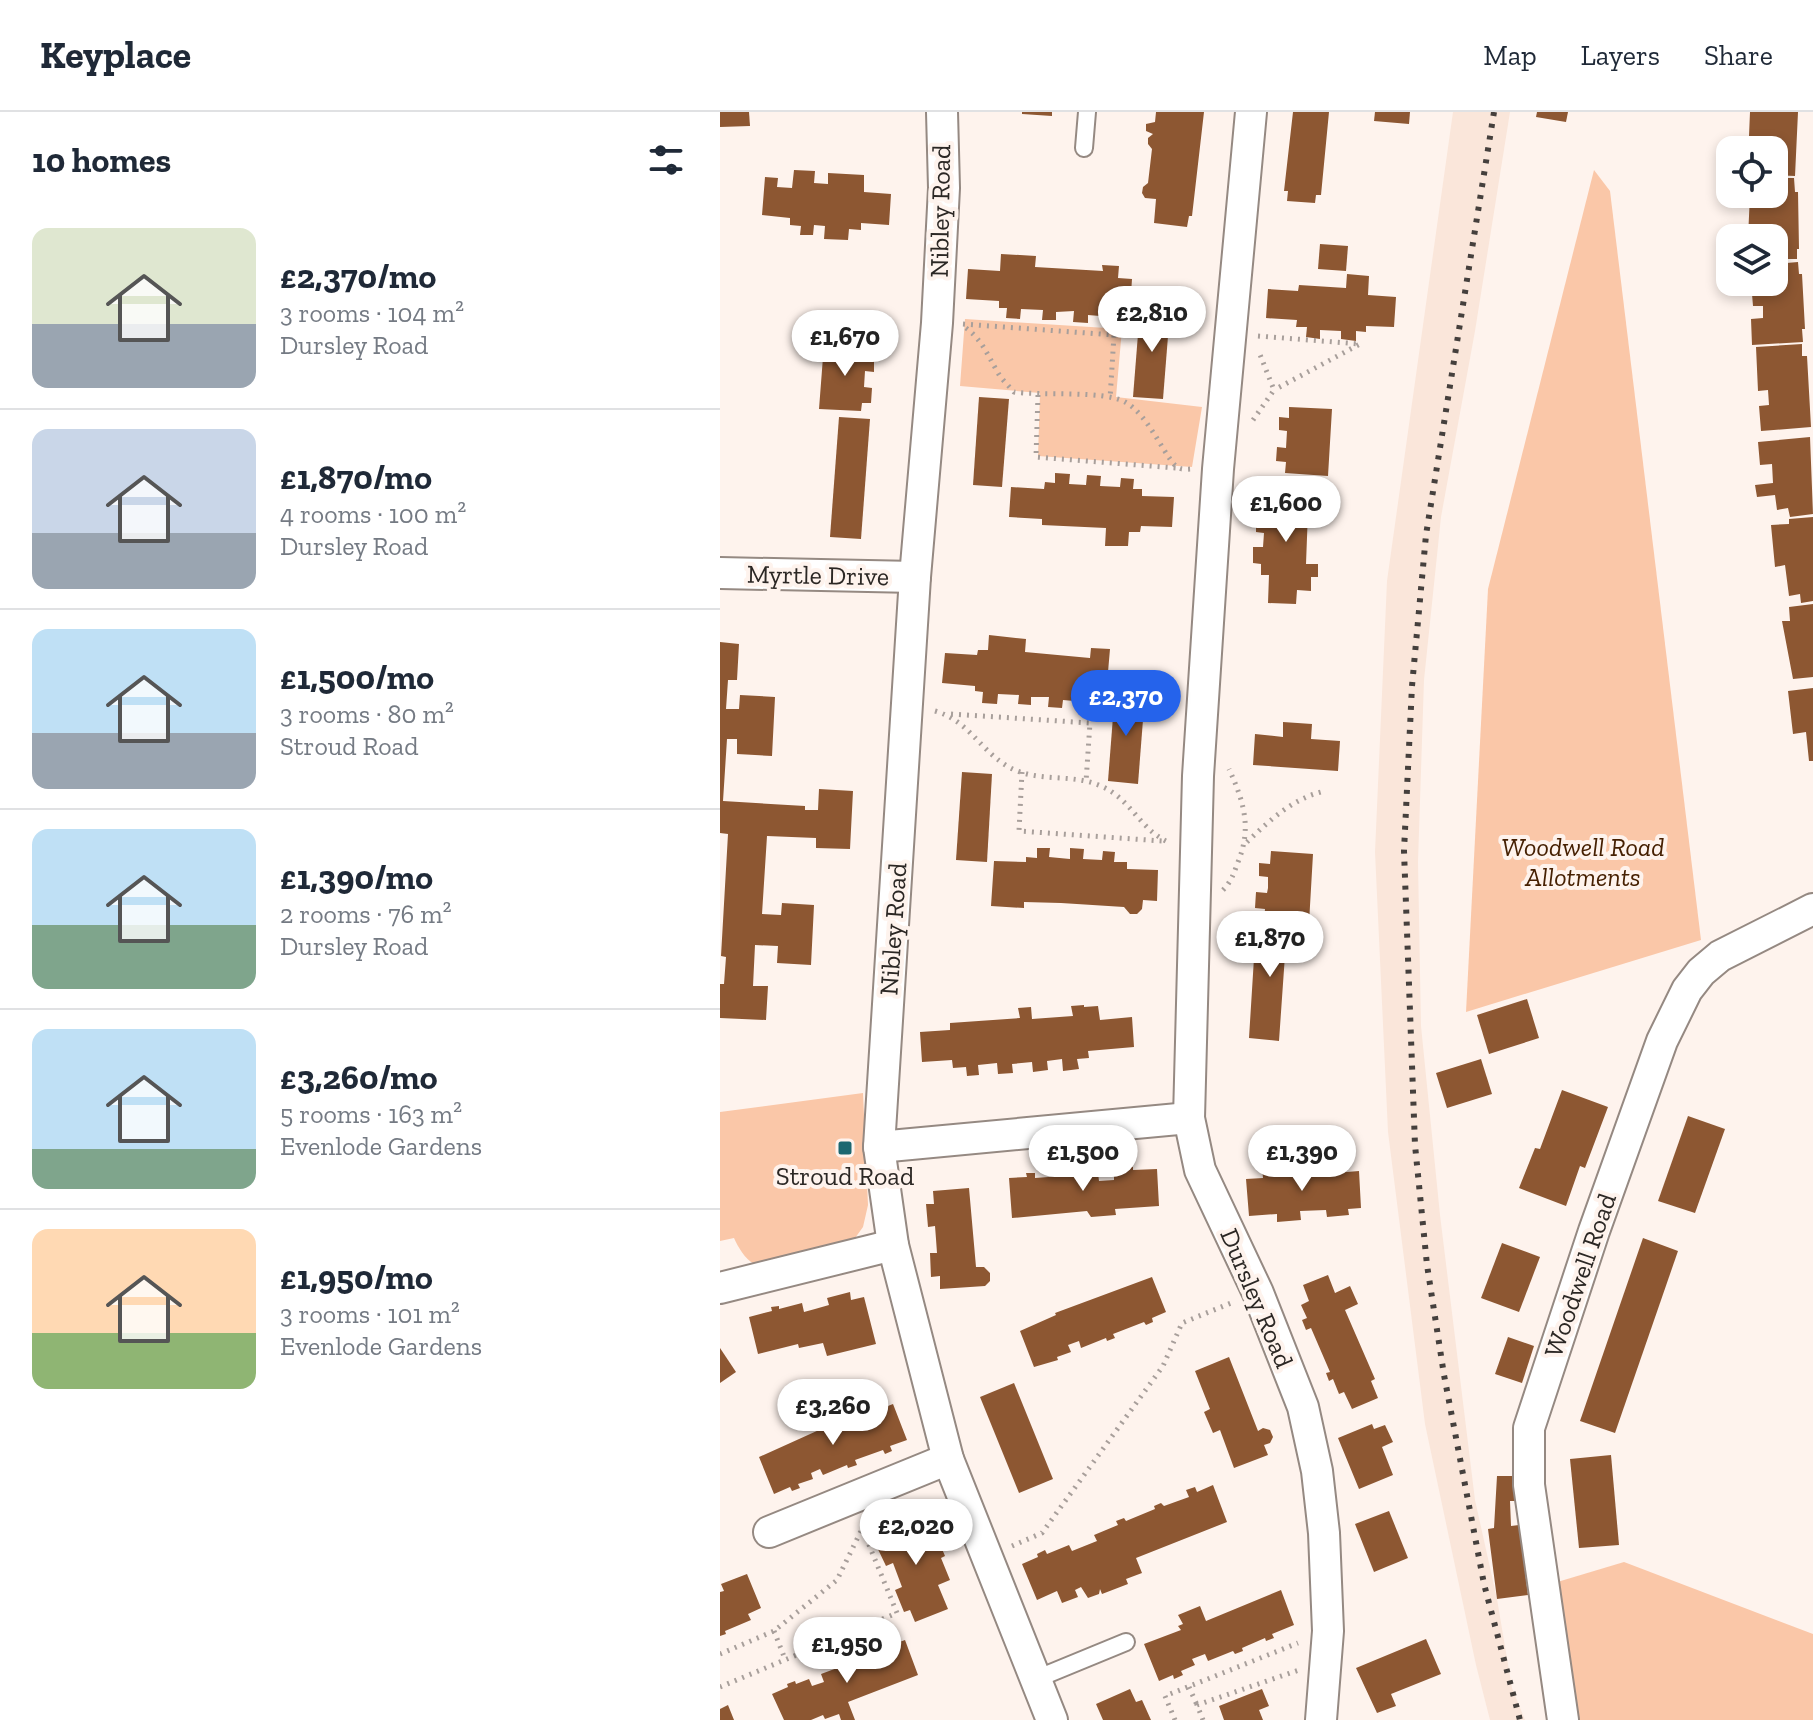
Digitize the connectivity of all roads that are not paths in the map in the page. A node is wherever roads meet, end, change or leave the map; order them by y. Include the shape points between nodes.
1 (942, 112) edge
2 (1087, 112) edge
3 (1251, 112) edge
4 (1084, 148) dead end
5 (720, 573) edge
6 (915, 577) junction
7 (1813, 909) edge
8 (1189, 1118) junction
9 (879, 1147) junction
10 (893, 1245) junction
11 (720, 1288) edge
12 (948, 1459) junction
13 (769, 1532) dead end
14 (1126, 1642) dead end
15 (1036, 1679) junction
16 (1052, 1720) edge
17 (1321, 1720) edge
18 (1563, 1720) edge

1 - 6 street, Nibley Road via 937,323
2 - 4 lane
3 - 8 street, Dursley Road via 1218,469 1198,776 1182,843
5 - 6 street, Myrtle Drive
6 - 9 street, Nibley Road
7 - 18 street, Woodwell Road via 1720,956 1687,990 1662,1041 1529,1428 1529,1485
8 - 9 street
8 - 17 street, Dursley Road via 1200,1170 1258,1293 1303,1407 1324,1533 1327,1646
9 - 10 street, Nibley Road
10 - 11 street
10 - 12 street, Nibley Road
12 - 13 street
12 - 15 street, Nibley Road
14 - 15 lane
15 - 16 street, Nibley Road

